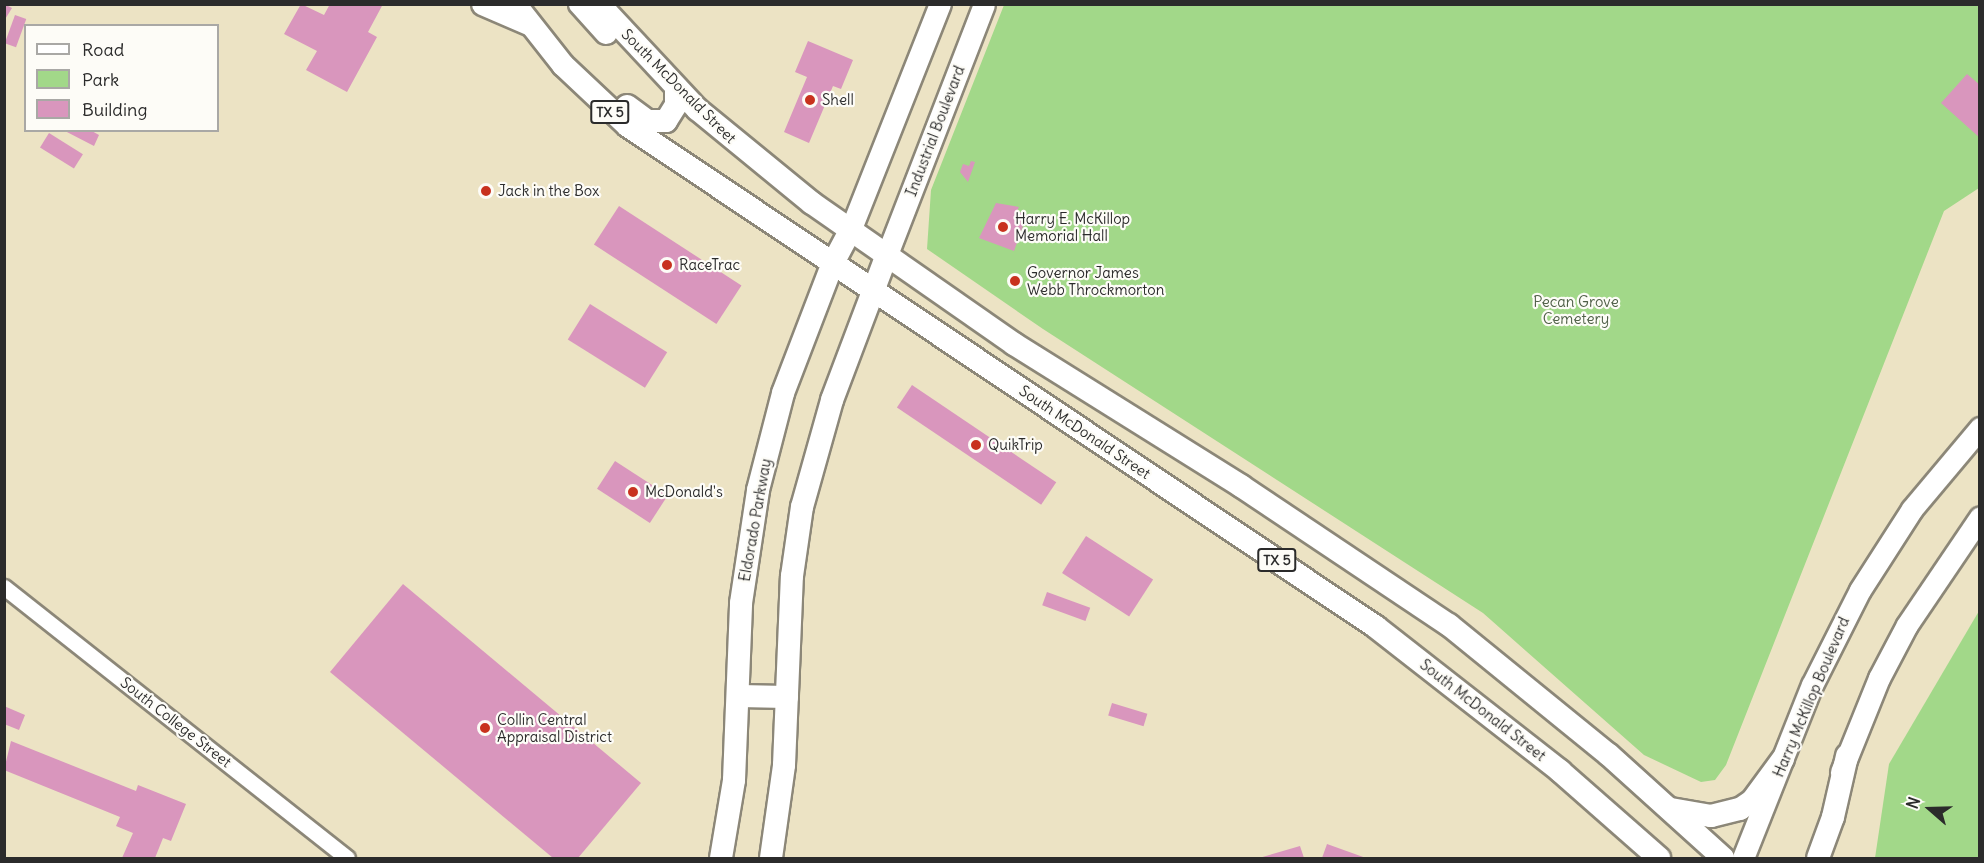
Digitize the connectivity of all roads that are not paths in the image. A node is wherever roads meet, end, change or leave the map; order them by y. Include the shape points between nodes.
1 (482, 4) edge
2 (515, 4) edge
3 (580, 4) edge
4 (599, 4) edge
5 (940, 4) edge
6 (984, 4) edge
7 (528, 24) junction
8 (652, 64) junction
9 (563, 65) junction
10 (676, 88) junction
11 (850, 231) junction
12 (886, 257) junction
13 (833, 263) junction
14 (874, 290) junction
15 (1014, 344) junction
16 (1001, 376) junction
17 (1121, 410) junction
18 (1980, 428) edge
19 (1101, 443) junction
20 (1980, 517) edge
21 (1980, 527) edge
22 (1952, 554) junction
23 (4, 587) edge
24 (739, 696) junction
25 (787, 697) junction
26 (1848, 756) junction
27 (1783, 759) junction
28 (1670, 809) junction
29 (347, 858) edge
30 (721, 858) edge
31 (771, 858) edge
32 (1659, 858) edge
33 (1723, 858) edge
34 (1743, 858) edge
35 (1806, 858) edge
36 (1818, 858) edge

1 - 7 main road
2 - 7 main road, South McDonald Street / TX 5
3 - 8 main road via 607,34
4 - 8 main road, South McDonald Street / TX 5
5 - 11 main road
6 - 12 main road, Industrial Boulevard
7 - 9 main road, South McDonald Street / TX 5
8 - 10 main road, South McDonald Street / TX 5
9 - 10 main road via 589,75 653,123 671,116
9 - 13 main road, South McDonald Street / TX 5 via 628,126
10 - 11 main road, South McDonald Street / TX 5 via 743,149
11 - 12 main road, South McDonald Street / TX 5
11 - 13 main road, Eldorado Parkway
12 - 14 main road
12 - 15 main road, South McDonald Street / TX 5
13 - 14 main road, South McDonald Street / TX 5
13 - 24 main road, Eldorado Parkway via 783,393 758,490 741,603
14 - 16 main road, South McDonald Street / TX 5
14 - 25 main road via 832,400 809,478 792,576
15 - 16 main road
15 - 17 main road, South McDonald Street / TX 5
16 - 19 main road, South McDonald Street / TX 5
17 - 19 main road
17 - 28 main road, South McDonald Street / TX 5 via 1449,625
18 - 27 main road, Harry McKillop Boulevard via 1912,509 1860,590 1828,650
19 - 32 main road, South McDonald Street / TX 5 via 1385,634 1560,771
20 - 22 main road
21 - 22 main road
22 - 26 main road via 1891,654
23 - 29 street, South College Street
24 - 25 main road
24 - 30 main road, Eldorado Parkway via 734,780
25 - 31 main road via 784,765
26 - 35 main road
26 - 36 main road
27 - 28 main road via 1752,801 1740,808 1711,816
27 - 34 main road, Harry McKillop Boulevard
28 - 33 main road, South McDonald Street / TX 5

